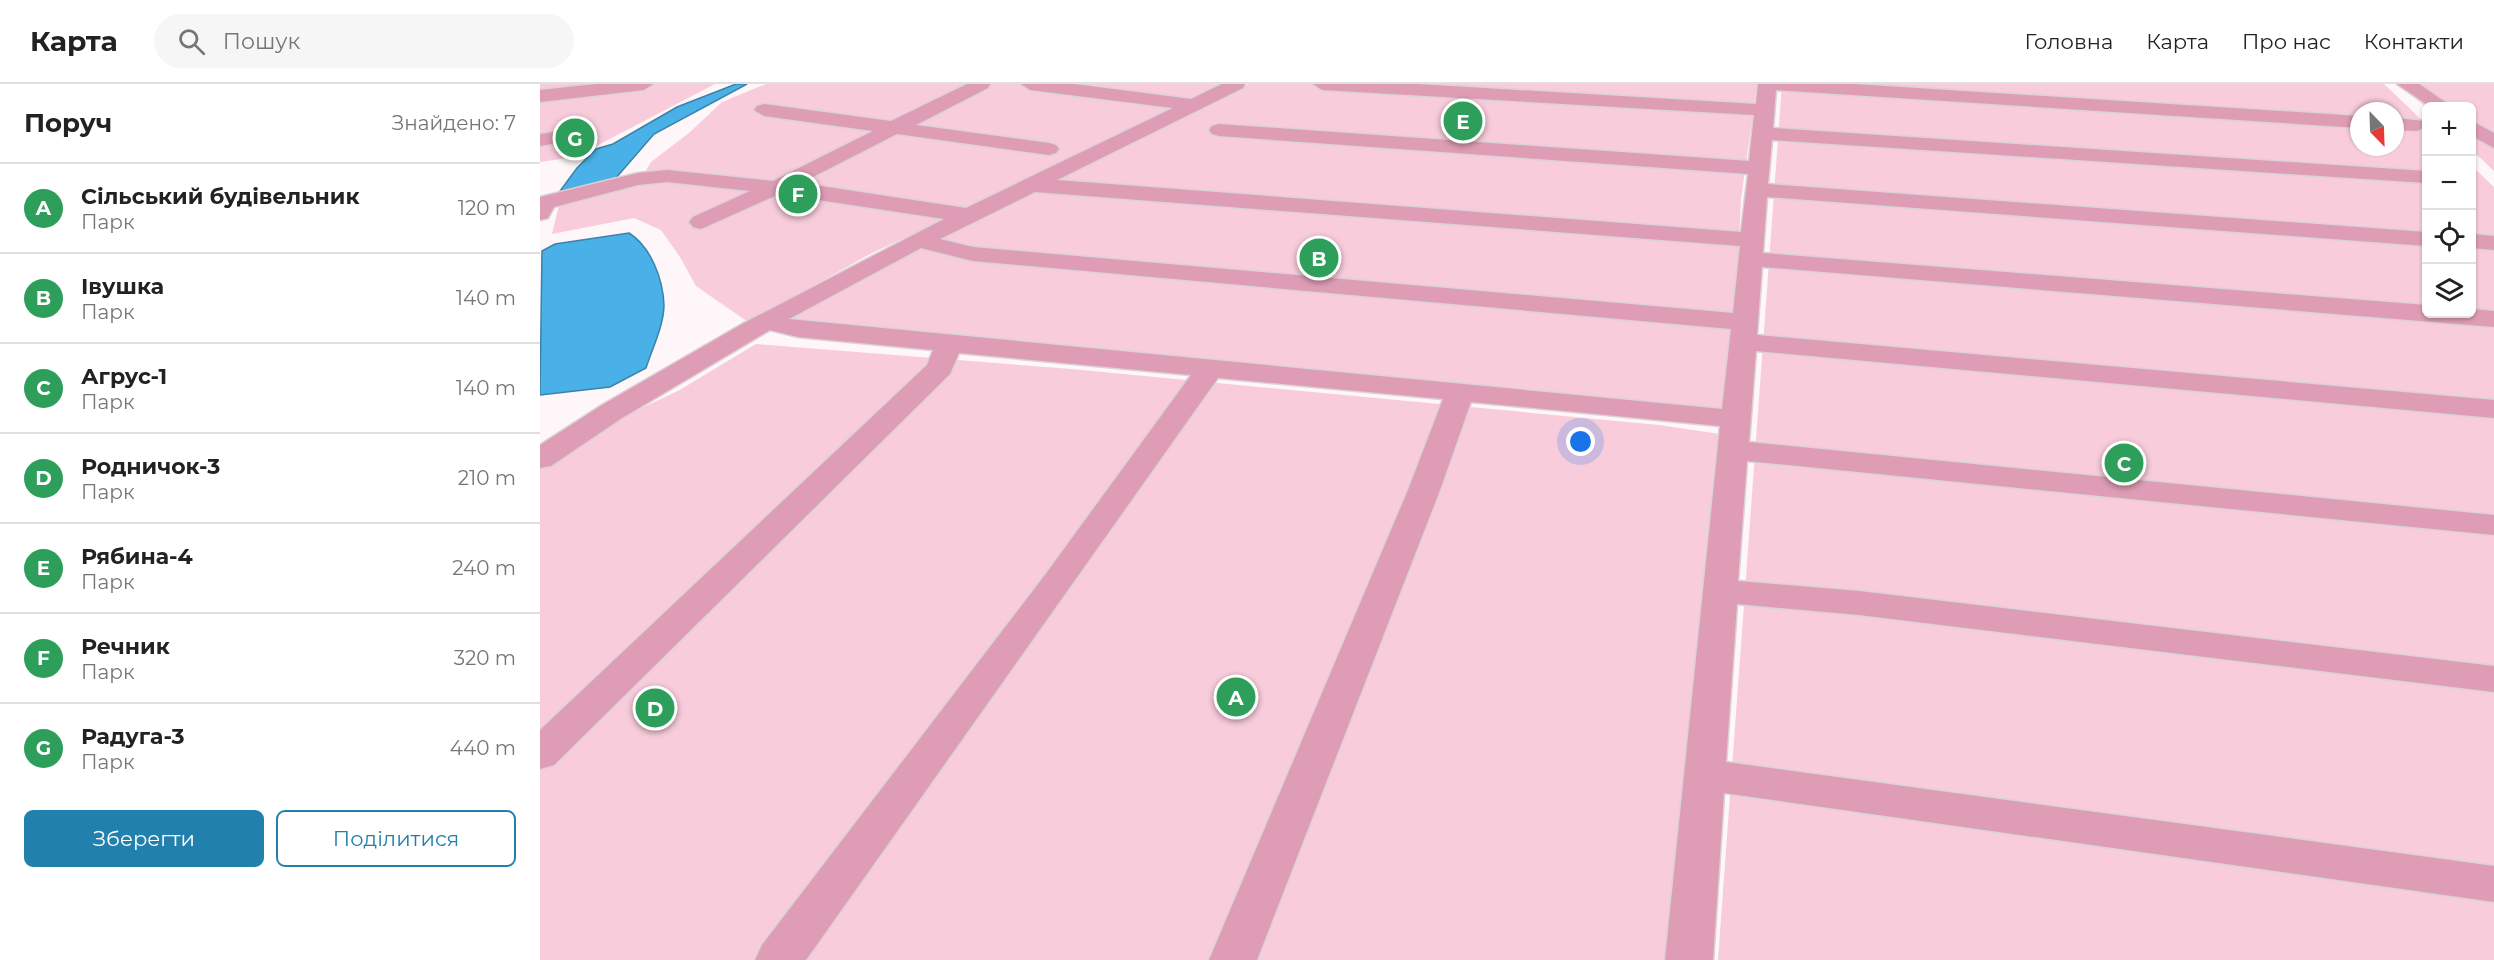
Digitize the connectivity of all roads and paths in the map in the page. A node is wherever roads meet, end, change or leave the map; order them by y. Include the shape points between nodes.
1 (644, 84) edge
2 (981, 84) edge
3 (1030, 84) edge
4 (1236, 84) edge
5 (1322, 84) edge
6 (2406, 84) edge
7 (540, 96) edge
8 (2435, 102) edge
9 (1765, 103) edge
10 (1194, 105) junction
11 (764, 111) dead end
12 (2350, 122) edge
13 (2404, 124) edge
14 (2417, 125) dead end
15 (893, 128) junction
16 (1219, 130) dead end
17 (2476, 130) edge
18 (567, 136) dead end
19 (540, 140) edge
20 (2494, 142) edge
21 (1049, 149) dead end
22 (2422, 176) edge
23 (1758, 179) junction
24 (1034, 185) junction
25 (776, 188) junction
26 (540, 213) edge
27 (971, 216) junction
28 (701, 222) dead end
29 (2422, 239) edge
30 (920, 241) junction
31 (2476, 241) edge
32 (2494, 243) edge
33 (1751, 249) junction
34 (2422, 313) edge
35 (2476, 318) edge
36 (2494, 319) edge
37 (766, 321) junction
38 (1744, 332) junction
39 (949, 344) junction
40 (1209, 370) junction
41 (1459, 394) junction
42 (2494, 409) edge
43 (1734, 434) junction
44 (540, 459) edge
45 (2494, 525) edge
46 (1720, 591) junction
47 (2494, 679) edge
48 (540, 753) edge
49 (1705, 775) junction
50 (2494, 884) edge
51 (779, 960) edge
52 (1233, 960) edge
53 (1689, 960) edge

1 - 7 street
2 - 15 street
3 - 10 street
4 - 10 street
5 - 9 street
6 - 8 street
9 - 12 street
9 - 22 street
9 - 23 street
10 - 24 street
11 - 15 street
13 - 14 street
15 - 21 street
15 - 25 street
16 - 23 street
17 - 20 street
18 - 19 street
23 - 29 street
23 - 33 street
24 - 27 street
24 - 33 street
25 - 26 street via 668,176 638,179 544,203
25 - 27 street
25 - 28 street
27 - 30 street
30 - 37 street
30 - 38 street via 973,254
31 - 32 street
33 - 34 street
33 - 38 street
35 - 36 street
37 - 39 street via 798,329
37 - 44 street via 572,435
38 - 42 street
38 - 43 street
39 - 40 street
39 - 48 street via 940,369
40 - 41 street
40 - 51 street
41 - 43 street
41 - 52 street via 1424,490
43 - 45 street
43 - 46 street
46 - 47 street via 1859,603
46 - 49 street
49 - 50 street
49 - 53 street

